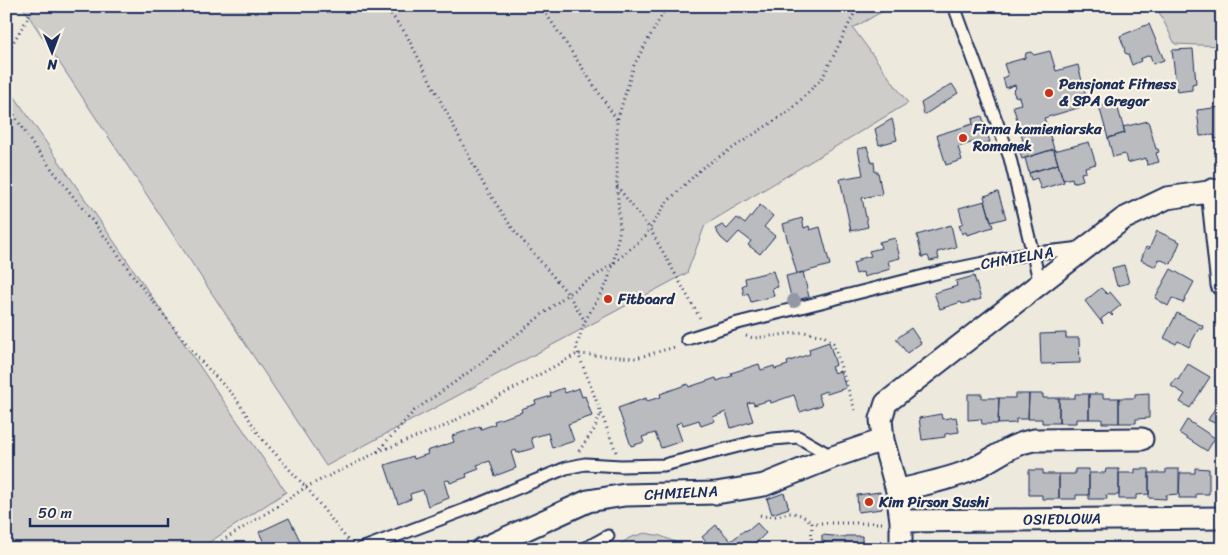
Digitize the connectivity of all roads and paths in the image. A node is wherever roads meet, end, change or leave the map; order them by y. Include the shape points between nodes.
1 (35, 6) edge
2 (385, 6) edge
3 (541, 6) edge
4 (667, 6) edge
5 (858, 6) edge
6 (954, 6) edge
7 (6, 54) edge
8 (6, 102) edge
9 (617, 121) junction
10 (617, 185) junction
11 (1217, 190) edge
12 (650, 229) junction
13 (1086, 248) junction
14 (1034, 253) junction
15 (613, 264) junction
16 (1040, 284) junction
17 (1222, 285) edge
18 (568, 294) junction
19 (585, 321) junction
20 (725, 327) junction
21 (708, 332) junction
22 (687, 339) joint
23 (577, 354) junction
24 (602, 413) junction
25 (856, 413) dead end
26 (1142, 439) dead end
27 (883, 440) junction
28 (581, 448) dead end
29 (616, 450) dead end
30 (377, 452) junction
31 (833, 457) junction
32 (306, 487) junction
33 (897, 491) junction
34 (760, 515) dead end
35 (1222, 518) edge
36 (895, 522) junction
37 (812, 523) junction
38 (608, 536) dead end
39 (209, 549) edge
40 (354, 549) edge
41 (361, 549) edge
42 (482, 549) edge
43 (584, 549) edge
44 (811, 549) edge
45 (901, 549) edge

1 - 7 path
2 - 18 path via 406,34 484,187 513,230
3 - 9 path
4 - 9 path via 634,65
5 - 12 path via 823,77 791,110 702,168 666,203
6 - 14 lane via 1010,158
8 - 32 path via 33,145 196,357 235,397 262,439
9 - 10 path
10 - 12 path
10 - 15 path via 620,229
11 - 13 street, CHMIELNA via 1168,198 1123,219
11 - 17 street
12 - 15 path
12 - 21 path
13 - 14 lane, CHMIELNA
13 - 16 street, CHMIELNA
14 - 16 lane
14 - 20 lane, CHMIELNA via 940,272
15 - 18 path
15 - 19 path via 608,284
16 - 27 street, CHMIELNA via 886,403 881,419
18 - 19 path
18 - 30 path via 414,411
19 - 23 path
20 - 21 lane, CHMIELNA
20 - 25 path via 754,338 804,332 824,336 833,343
21 - 22 lane, CHMIELNA
22 - 23 path via 666,350 636,358
23 - 24 path
23 - 30 path via 445,426
24 - 28 path
24 - 29 path
26 - 33 street via 1022,442 972,469
27 - 31 street, CHMIELNA
27 - 33 street, CHMIELNA
30 - 32 path
31 - 41 lane via 798,437 773,438 664,465 584,464 566,468
31 - 42 street, CHMIELNA via 764,485 716,493 625,495 588,500
32 - 39 path
32 - 40 path
33 - 36 street, CHMIELNA
34 - 37 path via 795,512
35 - 36 street, OSIEDLOWA
36 - 37 path
36 - 45 street, CHMIELNA
37 - 44 path
38 - 43 lane

